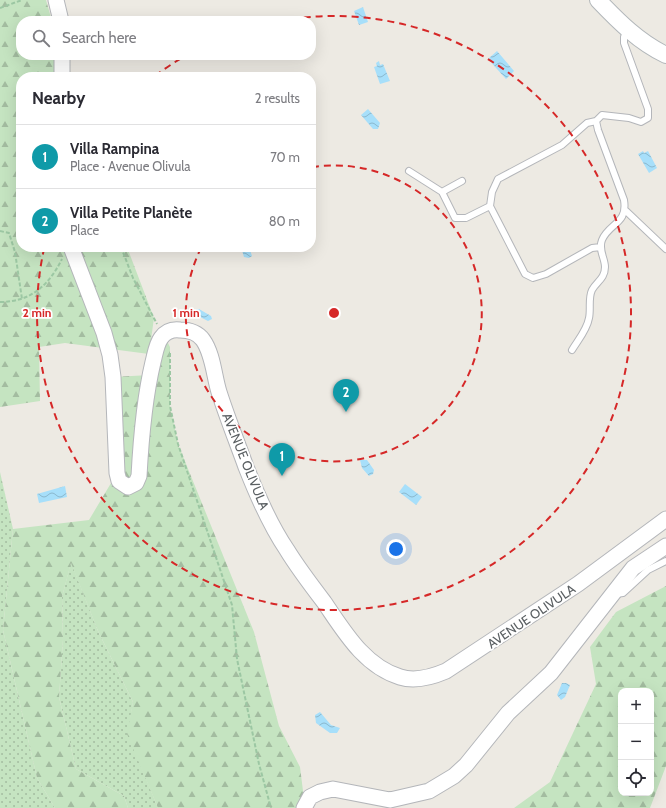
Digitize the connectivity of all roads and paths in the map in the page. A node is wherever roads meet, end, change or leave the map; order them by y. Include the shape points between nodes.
1 (22, 0) edge
2 (56, 0) edge
3 (598, 0) edge
4 (0, 8) edge
5 (60, 16) edge
6 (627, 29) junction
7 (666, 55) edge
8 (62, 60) edge
9 (62, 72) edge
10 (596, 121) junction
11 (409, 171) dead end
12 (462, 181) dead end
13 (442, 192) junction
14 (490, 206) junction
15 (626, 211) junction
16 (0, 231) edge
17 (601, 247) junction
18 (666, 249) edge
19 (67, 252) edge
20 (69, 252) edge
21 (123, 252) edge
22 (22, 299) junction
23 (0, 302) edge
24 (164, 335) junction
25 (572, 350) dead end
26 (666, 520) edge
27 (666, 546) edge
28 (666, 561) edge
29 (613, 594) junction
30 (271, 808) edge
31 (304, 808) edge

1 - 4 path
2 - 5 street
3 - 6 main road
6 - 7 main road via 650,47
6 - 10 lane via 624,43 648,109 648,118 641,122 602,115
8 - 9 street
10 - 14 lane via 587,123 562,145 498,179 492,192
10 - 15 lane
11 - 13 lane
12 - 13 lane
13 - 14 lane via 455,218 466,218
14 - 17 lane via 525,274 533,278 546,274 592,248
15 - 17 lane via 602,239
15 - 18 lane
16 - 22 path via 9,232 15,252
17 - 25 lane via 605,267 603,278 592,291 589,319 582,336
19 - 22 path via 38,292
20 - 24 street via 104,333 110,355 117,473 119,481 128,487 136,482 139,476 145,401 158,344
21 - 24 path via 133,278
22 - 23 path
24 - 26 street, AVENUE OLIVULA via 174,330 188,330 203,340 246,468 263,507 286,549 354,645 368,658 400,677 431,678 446,671 578,584
24 - 30 path via 170,347 170,406 176,436 232,605 237,660
27 - 29 street via 633,568
28 - 29 lane via 648,570 623,592
29 - 31 street via 551,673 508,713 454,776 429,791 390,800 333,789 310,797

